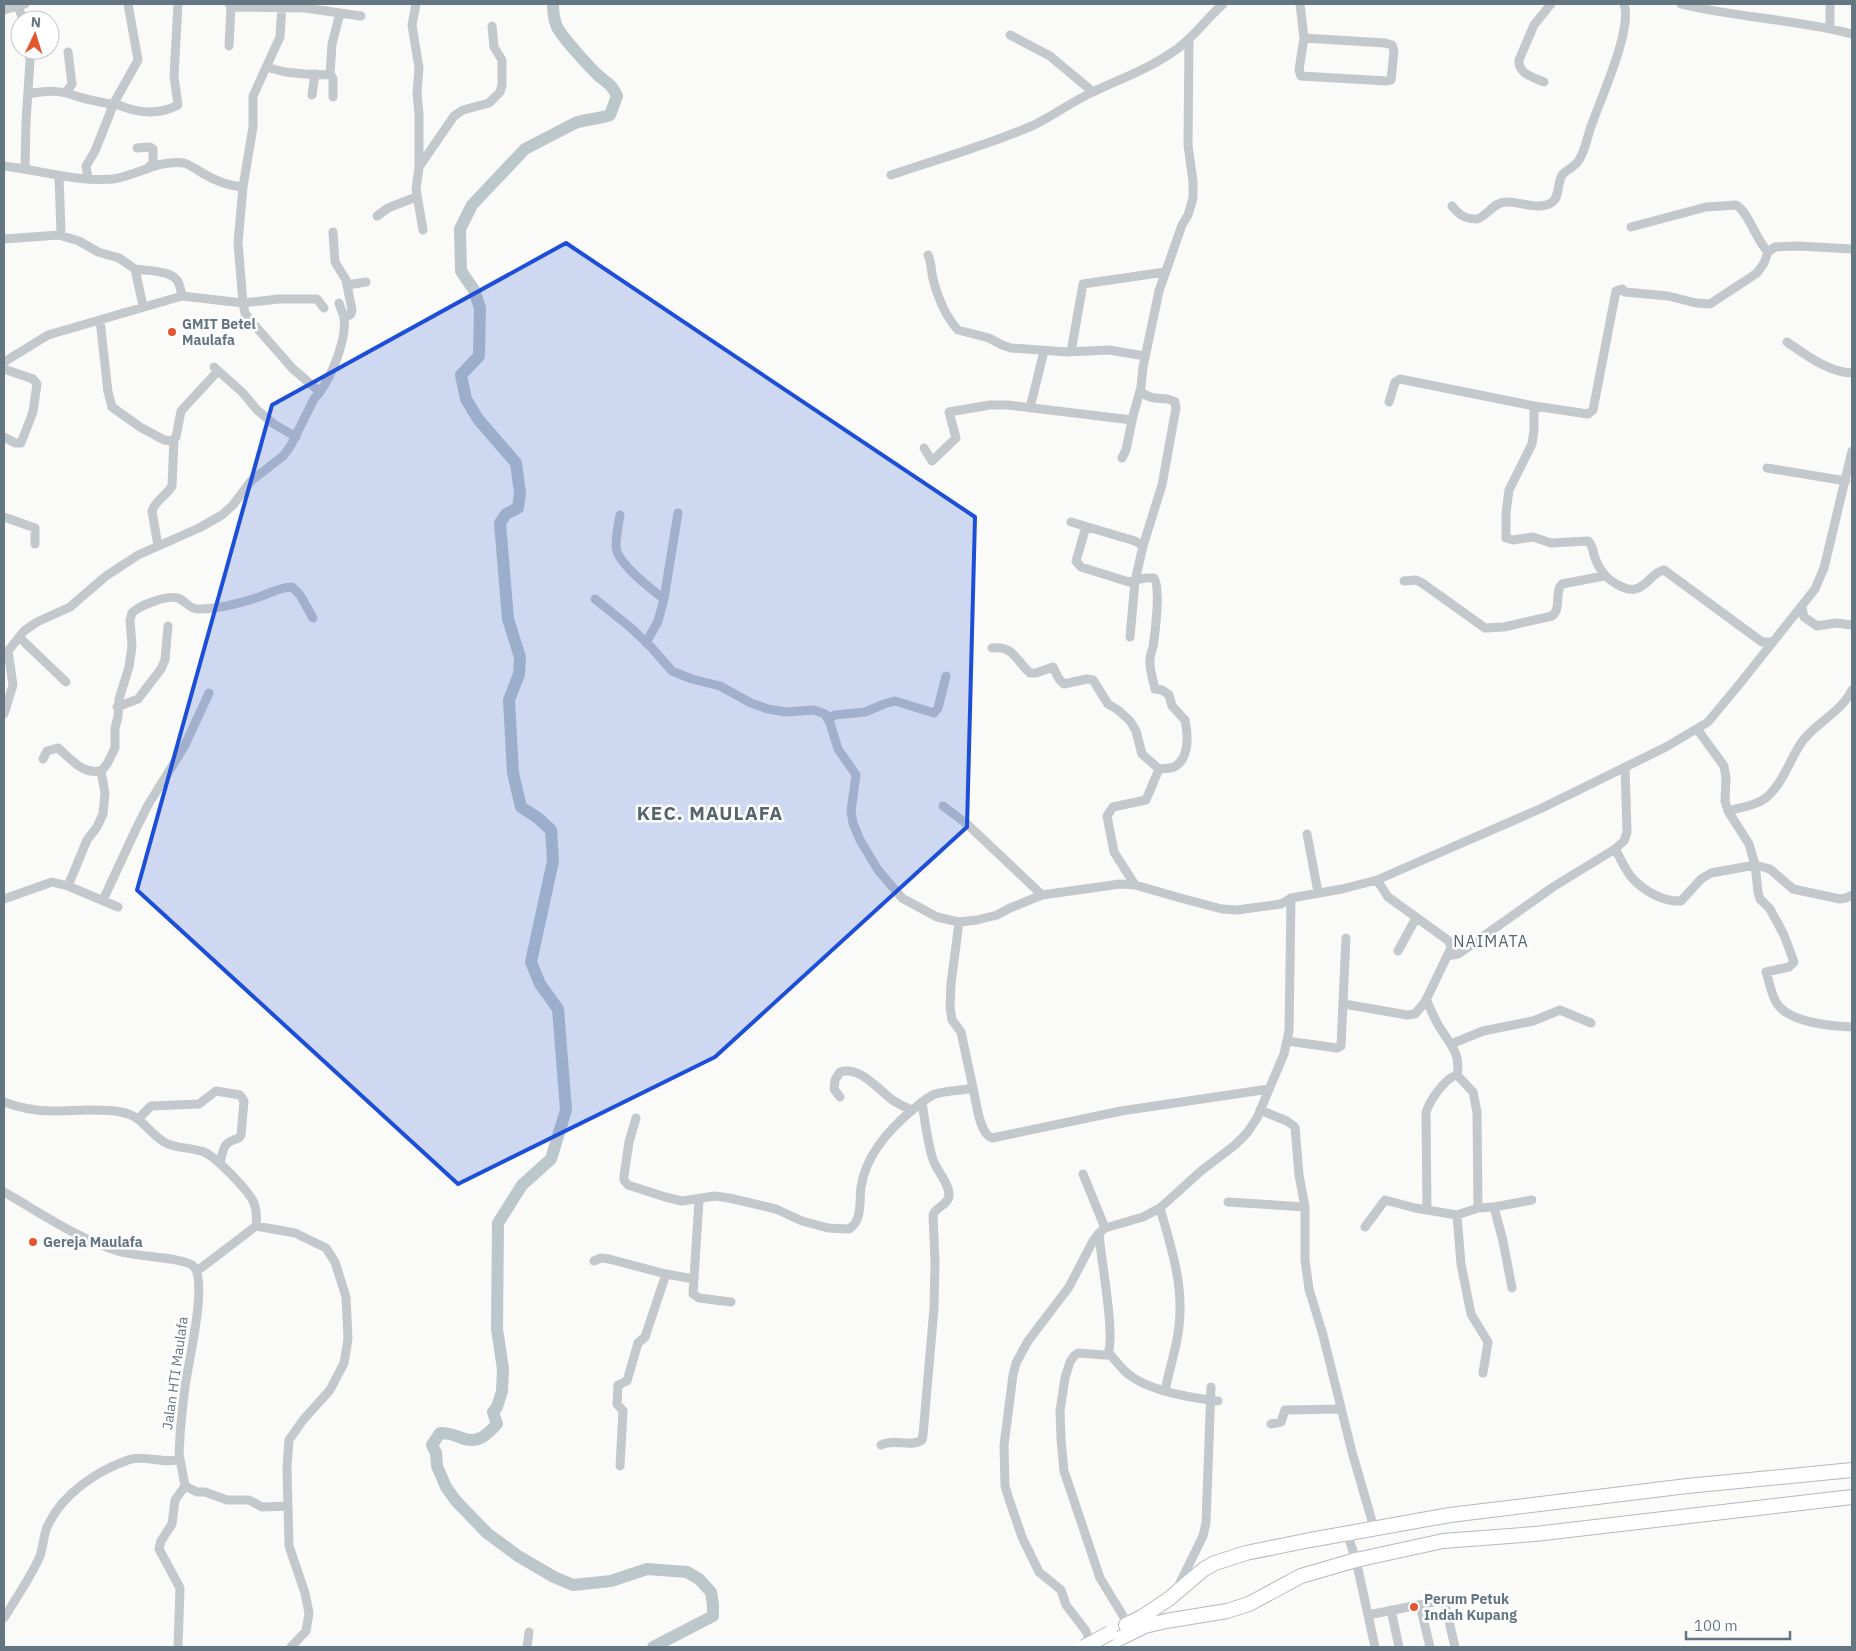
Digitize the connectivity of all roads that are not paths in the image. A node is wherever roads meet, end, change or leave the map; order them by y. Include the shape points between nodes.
1 (128, 4) edge
2 (178, 4) edge
3 (416, 4) edge
4 (1223, 4) edge
5 (1300, 4) edge
6 (1551, 4) edge
7 (1624, 4) edge
8 (1681, 4) edge
9 (1830, 4) edge
10 (21, 5) edge
11 (230, 5) edge
12 (275, 6) edge
13 (306, 6) edge
14 (4, 10) edge
15 (340, 13) junction
16 (361, 16) dead end
17 (492, 26) dead end
18 (1830, 28) junction
19 (1852, 34) edge
20 (1010, 35) dead end
21 (1304, 38) junction
22 (1189, 39) junction
23 (229, 46) dead end
24 (68, 52) dead end
25 (30, 60) edge
26 (266, 67) junction
27 (315, 74) junction
28 (330, 75) junction
29 (1544, 82) dead end
30 (66, 92) junction
31 (1093, 92) junction
32 (28, 94) junction
33 (312, 95) dead end
34 (332, 97) dead end
35 (114, 104) junction
36 (137, 148) dead end
37 (4, 166) edge
38 (25, 168) junction
39 (419, 168) junction
40 (147, 169) junction
41 (891, 175) dead end
42 (59, 177) junction
43 (88, 178) junction
44 (243, 187) junction
45 (416, 197) junction
46 (1452, 206) dead end
47 (377, 216) dead end
48 (1631, 226) dead end
49 (423, 230) dead end
50 (333, 232) dead end
51 (59, 235) junction
52 (4, 239) edge
53 (1852, 249) edge
54 (1768, 252) junction
55 (928, 256) dead end
56 (135, 269) junction
57 (1165, 272) junction
58 (366, 282) dead end
59 (348, 285) junction
60 (182, 296) junction
61 (339, 302) dead end
62 (243, 303) junction
63 (144, 306) junction
64 (324, 308) dead end
65 (344, 318) junction
66 (100, 320) junction
67 (1787, 342) dead end
68 (1044, 351) junction
69 (1071, 352) junction
70 (1145, 356) junction
71 (4, 362) edge
72 (4, 369) edge
73 (1852, 373) edge
74 (1140, 391) junction
75 (320, 392) junction
76 (1389, 402) dead end
77 (1534, 406) junction
78 (1030, 408) junction
79 (1132, 420) junction
80 (4, 437) edge
81 (296, 437) junction
82 (174, 439) junction
83 (924, 448) dead end
84 (1852, 451) edge
85 (1122, 458) dead end
86 (1767, 468) dead end
87 (1846, 481) junction
88 (678, 513) dead end
89 (620, 515) dead end
90 (4, 517) edge
91 (1071, 522) dead end
92 (1086, 527) junction
93 (35, 544) dead end
94 (158, 546) junction
95 (1143, 546) junction
96 (1604, 576) junction
97 (1136, 581) junction
98 (1404, 581) dead end
99 (595, 599) dead end
100 (664, 599) junction
101 (1802, 608) junction
102 (313, 618) dead end
103 (1852, 625) edge
104 (168, 626) dead end
105 (19, 637) junction
106 (1130, 638) dead end
107 (1773, 642) junction
108 (646, 643) junction
109 (992, 648) dead end
110 (946, 676) dead end
111 (66, 682) dead end
112 (1852, 690) edge
113 (209, 693) dead end
114 (117, 707) junction
115 (4, 714) edge
116 (828, 719) junction
117 (1698, 729) junction
118 (43, 759) dead end
119 (1625, 767) junction
120 (1158, 769) junction
121 (101, 771) junction
122 (943, 806) dead end
123 (1728, 811) junction
124 (1306, 834) dead end
125 (1615, 849) junction
126 (1755, 865) junction
127 (1377, 880) junction
128 (1135, 885) junction
129 (68, 886) junction
130 (1318, 892) junction
131 (1042, 895) junction
132 (1852, 895) edge
133 (1291, 898) junction
134 (4, 900) edge
135 (103, 900) junction
136 (118, 907) dead end
137 (1416, 918) junction
138 (959, 922) junction
139 (1346, 938) dead end
140 (1398, 951) dead end
141 (1448, 956) junction
142 (1426, 999) junction
143 (1344, 1004) junction
144 (1591, 1023) dead end
145 (1852, 1027) edge
146 (1287, 1041) junction
147 (1451, 1044) junction
148 (1457, 1075) junction
149 (973, 1088) junction
150 (1269, 1089) junction
151 (840, 1097) dead end
152 (4, 1102) edge
153 (922, 1102) junction
154 (912, 1110) junction
155 (1260, 1110) junction
156 (139, 1118) junction
157 (636, 1118) dead end
158 (220, 1163) junction
159 (1083, 1174) dead end
160 (4, 1192) edge
161 (699, 1200) junction
162 (1532, 1200) dead end
163 (1228, 1202) dead end
164 (1305, 1206) junction
165 (1494, 1207) junction
166 (1160, 1208) junction
167 (1478, 1208) junction
168 (1427, 1210) junction
169 (1457, 1215) junction
170 (256, 1226) junction
171 (1365, 1227) dead end
172 (1102, 1231) junction
173 (594, 1261) dead end
174 (197, 1270) junction
175 (666, 1274) junction
176 (694, 1279) junction
177 (1512, 1288) dead end
178 (731, 1302) dead end
179 (1109, 1354) junction
180 (1484, 1373) dead end
181 (1211, 1387) dead end
182 (1165, 1390) junction
183 (1214, 1401) junction
184 (1341, 1409) junction
185 (1271, 1424) dead end
186 (881, 1445) dead end
187 (180, 1459) junction
188 (620, 1466) dead end
189 (1852, 1470) edge
190 (185, 1486) junction
191 (1852, 1497) edge
192 (288, 1506) junction
193 (1374, 1528) junction
194 (1347, 1533) junction
195 (1356, 1560) junction
196 (1175, 1594) junction
197 (1420, 1605) junction
198 (1391, 1610) junction
199 (1368, 1615) junction
200 (4, 1618) edge
201 (1128, 1624) junction
202 (529, 1632) dead end
203 (1108, 1641) edge
204 (178, 1647) edge
205 (291, 1647) edge
206 (528, 1647) edge
207 (1084, 1647) edge
208 (1092, 1647) edge
209 (1375, 1647) edge
210 (1399, 1647) edge
211 (1430, 1647) edge
212 (1455, 1647) edge

1 - 35 street via 138,60
2 - 35 street via 174,76 178,105 143,112
3 - 39 street via 412,25 418,68
4 - 22 street
5 - 21 street
6 - 29 street via 1534,25 1518,66
7 - 46 street via 1626,15 1622,39 1584,150 1579,161 1563,175 1553,202 1535,206 1500,202 1477,219 1460,215
8 - 18 street
9 - 18 street
10 - 14 street
11 - 12 street
11 - 23 street
12 - 13 street
12 - 26 street via 280,37
13 - 15 street
15 - 16 street
15 - 28 street via 332,44
17 - 39 street via 494,47 502,60 500,92 489,104 463,110 454,116
18 - 19 street
20 - 31 street via 1050,56
21 - 21 street via 1301,76 1391,80 1392,45
22 - 31 street via 1155,63
22 - 57 street via 1188,144 1193,198
24 - 30 street via 72,84
25 - 32 street
26 - 27 street
26 - 44 street via 252,102 253,127
27 - 28 street
27 - 33 street
28 - 34 street via 333,79
30 - 32 street via 51,90
30 - 35 street
31 - 41 street via 1020,130
32 - 38 street
35 - 43 street via 86,166
36 - 40 street via 153,149 153,163
37 - 38 street
38 - 42 street
39 - 45 street
40 - 43 street via 114,179
40 - 44 street via 184,163 225,184
42 - 43 street
42 - 51 street
44 - 62 street via 238,243
45 - 47 street
45 - 49 street
48 - 54 street via 1736,204
50 - 59 street via 335,262
51 - 52 street
51 - 56 street via 119,258
53 - 54 street via 1788,245
54 - 77 street via 1757,273 1710,304 1622,289 1616,291 1593,410 1588,414
55 - 68 street via 942,305 958,330 1011,348
56 - 60 street via 169,275 178,282
56 - 63 street
57 - 69 street via 1083,284
57 - 70 street
58 - 59 street
59 - 65 street via 352,313
60 - 62 street
60 - 63 street
61 - 65 street
62 - 64 street via 317,299
62 - 75 street via 249,319 293,368
63 - 66 street
65 - 75 street via 332,373
66 - 71 street via 48,335
66 - 82 street via 112,407 140,428 164,440
67 - 73 street via 1827,367
68 - 69 street
68 - 78 street
69 - 70 street via 1109,350
70 - 74 street
72 - 80 street via 33,379 37,384 33,412 21,443
74 - 79 street
74 - 95 street via 1154,399 1173,400 1176,408 1162,485
75 - 81 street
76 - 77 street via 1395,382 1400,380
77 - 96 street via 1532,444 1509,490 1506,538 1533,537 1551,544 1588,541
78 - 79 street
78 - 83 street via 990,405 949,412 956,438 932,461
79 - 85 street
81 - 82 street via 257,410 215,369 181,411 178,434
81 - 94 street via 283,456 258,474 222,515
82 - 94 street via 172,486 152,511
84 - 87 street
86 - 87 street
87 - 101 street via 1822,574
88 - 100 street
89 - 100 street via 618,555 627,568
90 - 93 street via 35,528
91 - 92 street
92 - 95 street
92 - 97 street via 1076,561 1078,564 1123,581
94 - 105 street via 130,560 70,607 37,622
95 - 97 street
96 - 98 street via 1562,584 1558,588 1556,611 1552,616 1494,628 1480,626 1422,583
96 - 107 street via 1633,590 1660,571 1666,571 1762,642
97 - 106 street
97 - 120 street via 1154,578 1157,582 1151,673 1155,689 1169,695 1172,706 1186,723 1188,742 1184,756 1173,768
99 - 108 street
100 - 108 street via 658,621
101 - 103 street via 1804,617 1817,626
101 - 107 street
102 - 114 street via 292,587 241,602 204,608 194,608 174,598 149,604 134,611 130,618 131,657
104 - 114 street via 165,660 161,669 138,699
105 - 111 street
105 - 115 street via 8,651 13,685
107 - 117 street via 1726,702
108 - 116 street via 679,675 720,686 768,709 786,712 814,710
109 - 120 street via 1008,649 1030,673 1053,667 1064,684 1093,680 1108,704 1130,720 1142,754
110 - 116 street via 934,713 895,701 864,712 835,715
112 - 123 street via 1844,703 1802,741 1773,791 1756,804
113 - 135 street via 184,747 136,829
114 - 121 street via 115,748
116 - 138 street via 838,749 856,775 852,817 869,856 906,901 937,917
117 - 119 street
117 - 123 street via 1724,766
118 - 121 street via 47,751 58,748 84,770
119 - 125 street via 1627,836
119 - 127 street via 1542,808
120 - 128 street via 1146,800 1113,807 1107,816 1114,852
121 - 129 street via 105,793 103,814 87,840
122 - 131 street via 967,824
123 - 126 street via 1749,844
124 - 130 street
125 - 126 street via 1633,879 1647,890 1672,901 1681,901 1700,879 1711,873
125 - 141 street via 1553,887 1458,954
126 - 132 street via 1770,869 1793,890 1840,899
126 - 145 street via 1760,899 1770,909 1794,962 1789,967 1766,972 1776,1003 1789,1015 1816,1024
127 - 130 street
127 - 137 street via 1388,897
128 - 131 street
128 - 133 street via 1222,909 1281,904
129 - 134 street via 52,882
129 - 135 street
130 - 133 street
131 - 138 street via 988,918
133 - 146 street
135 - 136 street
137 - 140 street
137 - 141 street via 1449,941
138 - 149 street via 950,1008 952,1020 962,1032
139 - 143 street
141 - 142 street
142 - 143 street via 1411,1016
142 - 147 street
143 - 146 street via 1340,1048
144 - 147 street via 1560,1010 1533,1021 1484,1030
146 - 150 street
147 - 148 street via 1458,1058
148 - 167 street via 1473,1092 1476,1103
148 - 168 street via 1445,1082 1426,1113
149 - 150 street via 982,1130 992,1138 1121,1111
149 - 153 street via 937,1094
150 - 155 street
151 - 154 street via 834,1089 835,1080 840,1072 849,1071 865,1077 898,1104
152 - 156 street via 40,1111 92,1110 120,1112
153 - 154 street
153 - 186 street via 933,1160 949,1196 933,1216 934,1308 923,1435 917,1443
154 - 161 street via 893,1127 873,1155 862,1179 859,1215 849,1229 828,1228 776,1209 729,1198 715,1196
155 - 164 street via 1295,1127
155 - 166 street via 1252,1126 1235,1145
156 - 158 street via 165,1142 205,1153
156 - 158 street via 147,1108 157,1104 200,1104 216,1091 240,1095 244,1101 241,1135 225,1144
157 - 161 street via 626,1161 626,1183 674,1199
158 - 170 street via 252,1199 257,1213
159 - 172 street
160 - 174 street via 68,1230 109,1248 136,1256 190,1264
161 - 176 street
162 - 165 street
163 - 164 street
164 - 184 street via 1305,1260 1309,1289
165 - 167 street
165 - 177 street
166 - 172 street
166 - 182 street via 1178,1274 1181,1303
167 - 169 street
168 - 169 street
168 - 171 street via 1385,1200
169 - 180 street via 1461,1264 1471,1314 1488,1342
170 - 174 street
170 - 192 street via 295,1233 326,1248 335,1262 346,1297 348,1339 344,1363 330,1390 289,1440
172 - 179 street
172 - 208 street via 1090,1246 1069,1288 1016,1363 1005,1431 1006,1486 1017,1523 1039,1572 1061,1590 1066,1606 1086,1631
173 - 175 street via 610,1258
174 - 187 street, Jalan HTI Maulafa via 197,1321 185,1387
175 - 176 street
175 - 188 street via 646,1337 638,1343 627,1381 618,1385 617,1404 623,1411
176 - 178 street via 696,1296
179 - 182 street via 1128,1374
179 - 201 street via 1078,1353 1070,1362 1060,1411 1061,1440 1064,1471 1100,1578
181 - 183 street
182 - 183 street
183 - 196 street via 1206,1523
184 - 185 street via 1285,1410 1281,1422
184 - 193 street
187 - 190 street, Jalan HTI Maulafa
187 - 200 street via 129,1460 92,1476 75,1491 54,1513 40,1556
189 - 193 highway via 1687,1486 1450,1515
190 - 192 street via 222,1499 249,1500 262,1507
190 - 204 street via 174,1500 172,1524 159,1549 180,1588
191 - 195 highway via 1535,1534 1443,1541
192 - 205 street via 289,1546 309,1613 306,1630
193 - 194 highway
194 - 195 street
194 - 196 highway via 1215,1563
195 - 199 street
195 - 203 highway via 1301,1576 1227,1612 1145,1626
196 - 201 highway
197 - 198 street
197 - 211 street
197 - 212 street via 1444,1600
198 - 199 street
198 - 210 street
199 - 209 street
201 - 203 highway
202 - 206 street
203 - 207 highway, bridge

